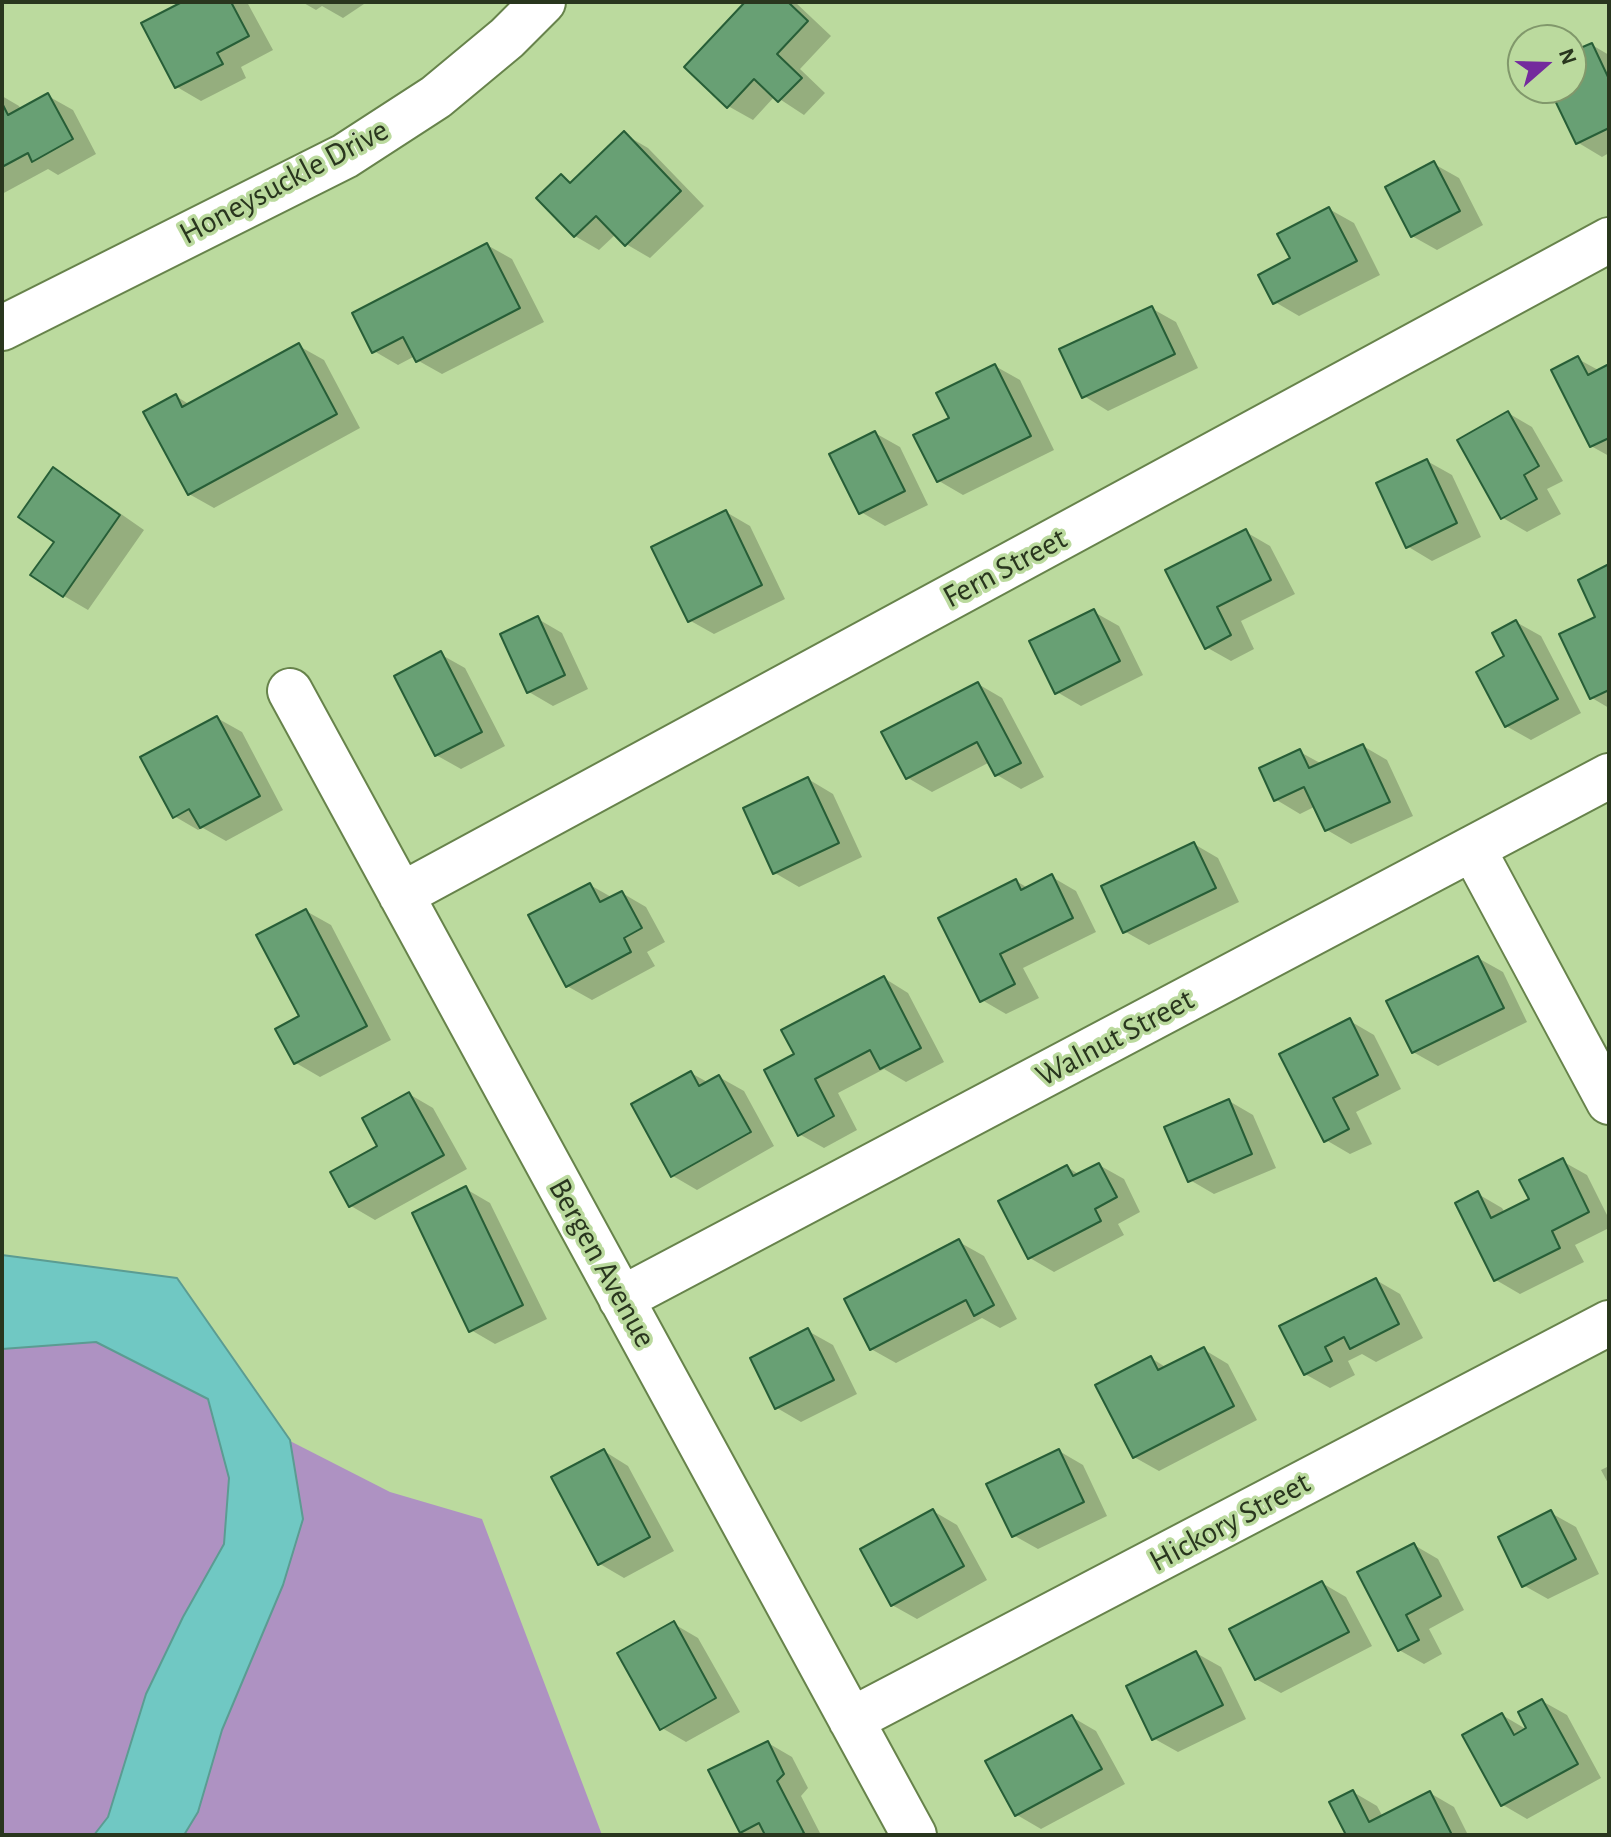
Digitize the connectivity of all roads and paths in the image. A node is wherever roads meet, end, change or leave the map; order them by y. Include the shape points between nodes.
1 (543, 2) edge
2 (1609, 240) edge
3 (2, 328) edge
4 (290, 691) dead end
5 (1609, 776) edge
6 (1473, 849) junction
7 (401, 895) junction
8 (1609, 1102) edge
9 (621, 1299) junction
10 (1609, 1323) edge
11 (851, 1720) junction
12 (914, 1835) edge

1 - 3 street, Honeysuckle Drive via 436,97 345,156
2 - 7 street, Fern Street
4 - 7 street, Bergen Avenue
5 - 6 street, Walnut Street
6 - 8 street
6 - 9 street, Walnut Street
7 - 9 street, Bergen Avenue
9 - 11 street, Bergen Avenue
10 - 11 street, Hickory Street
11 - 12 street, Bergen Avenue

